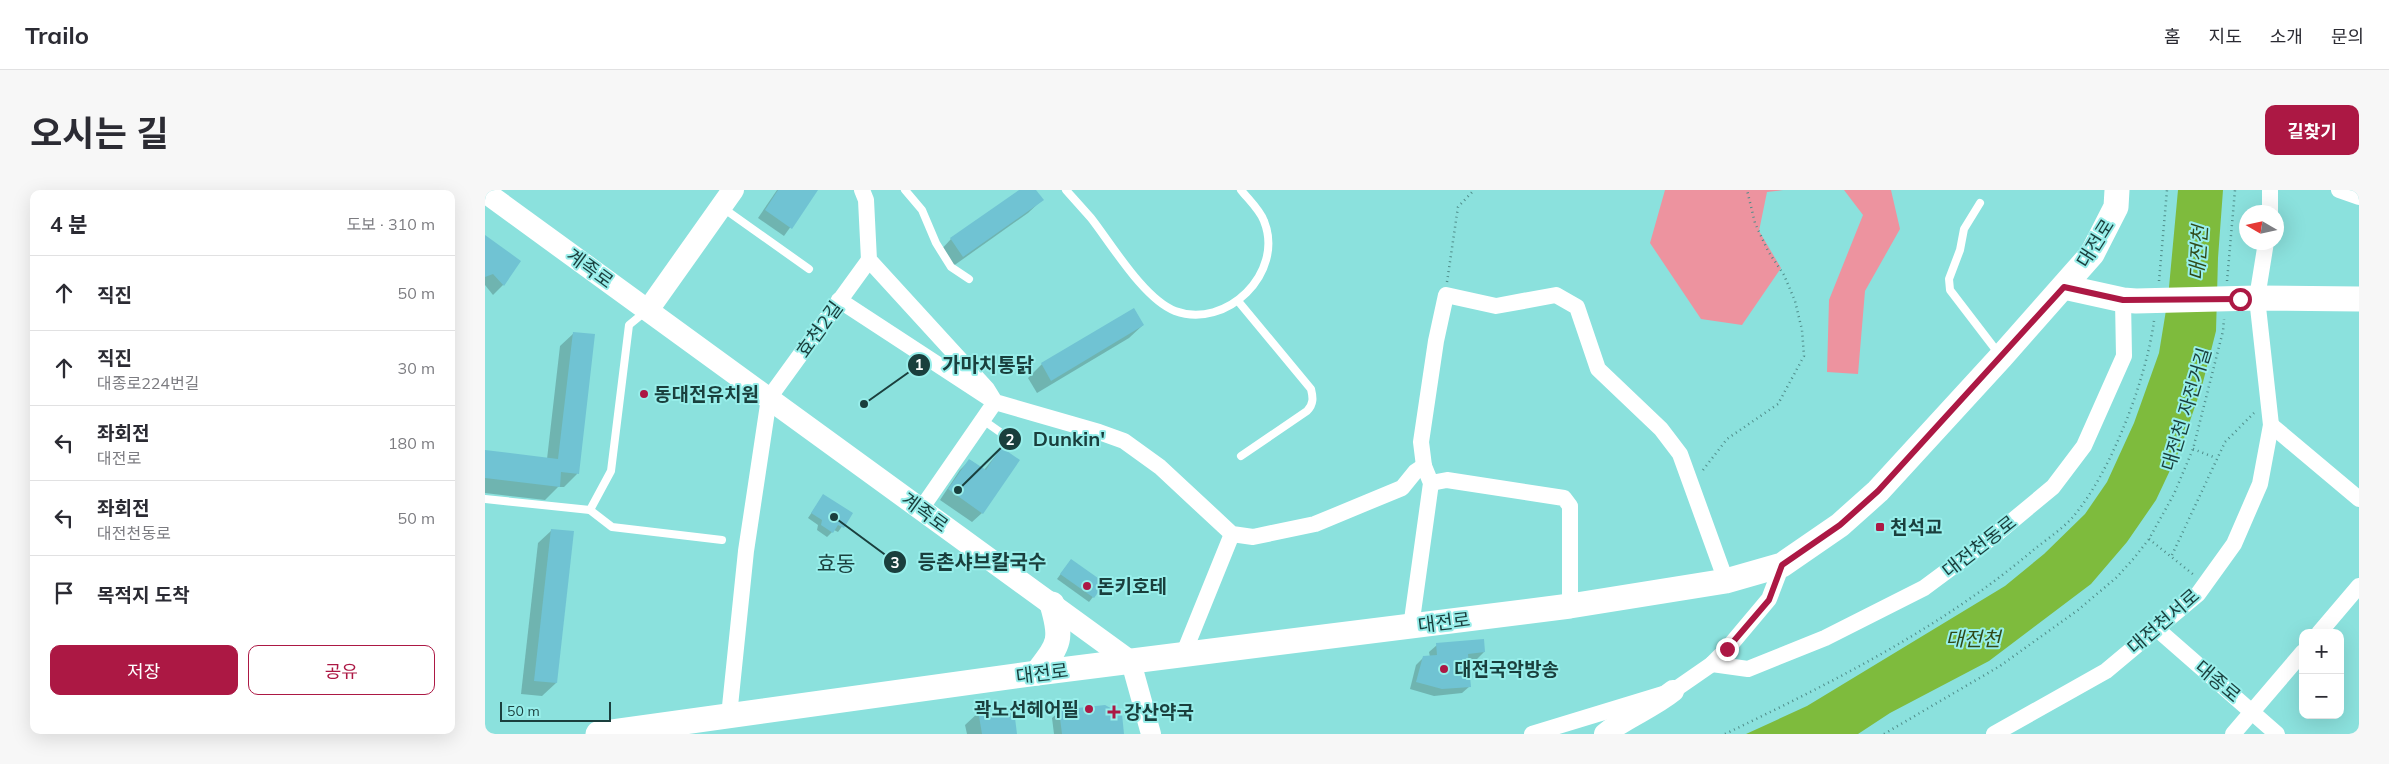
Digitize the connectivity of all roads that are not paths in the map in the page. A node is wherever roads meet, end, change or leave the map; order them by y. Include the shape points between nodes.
1 (862, 190) edge
2 (905, 190) edge
3 (1066, 190) edge
4 (1241, 190) edge
5 (2117, 190) edge
6 (2270, 190) edge
7 (2339, 190) edge
8 (485, 192) edge
9 (2359, 197) edge
10 (727, 198) edge
11 (1980, 203) dead end
12 (2270, 205) edge
13 (2262, 250) edge
14 (869, 260) junction
15 (809, 269) dead end
16 (969, 279) dead end
17 (2064, 287) junction
18 (2237, 298) junction
19 (2359, 299) edge
20 (839, 300) junction
21 (2130, 300) junction
22 (1239, 301) junction
23 (648, 310) junction
24 (2001, 357) junction
25 (769, 398) junction
26 (995, 402) junction
27 (983, 420) junction
28 (2271, 425) junction
29 (1007, 436) dead end
30 (1241, 456) dead end
31 (1424, 466) junction
32 (1431, 483) junction
33 (485, 499) edge
34 (2359, 499) edge
35 (921, 509) junction
36 (589, 510) junction
37 (1232, 534) junction
38 (722, 540) dead end
39 (1782, 565) junction
40 (1726, 581) junction
41 (2359, 586) edge
42 (1052, 604) junction
43 (1570, 606) junction
44 (1411, 627) junction
45 (2157, 629) junction
46 (2322, 629) edge
47 (1183, 655) junction
48 (2299, 657) edge
49 (1131, 662) junction
50 (1712, 664) junction
51 (1037, 673) junction
52 (1673, 692) junction
53 (2253, 711) junction
54 (729, 716) junction
55 (598, 734) edge
56 (1151, 734) edge
57 (1532, 734) edge
58 (1605, 734) edge
59 (1994, 734) edge
60 (2233, 734) edge
61 (2277, 734) edge

1 - 14 street via 867,200
2 - 16 lane via 922,210 951,267
3 - 22 lane via 1155,300 1175,311 1197,315 1219,311
4 - 22 lane via 1264,220 1268,246 1263,269
5 - 17 main road, 대전로 via 2116,207 2092,254
6 - 12 street
7 - 9 street
8 - 23 main road, 계족로
10 - 15 lane
10 - 23 main road
11 - 24 lane via 1963,229 1949,285
13 - 18 street, 대전천서로
14 - 20 street, 효천2길
14 - 26 street via 987,389
17 - 21 main road
17 - 24 main road, 대전로
18 - 19 main road
18 - 21 main road
18 - 28 street, 대전천서로
20 - 25 street, 효천2길
20 - 26 street
21 - 50 street, 대전천동로 via 2124,356 2084,446 2053,488 1924,588 1825,638 1748,669
22 - 30 lane via 1311,389 1313,397 1307,411
23 - 25 main road, 계족로
23 - 36 lane via 629,325 611,471
24 - 39 main road, 대전로 via 1878,491 1840,525
25 - 35 main road, 계족로
25 - 54 street via 746,552
26 - 27 street
26 - 37 street via 1124,441 1160,467
27 - 29 lane
27 - 35 street
28 - 34 street
28 - 45 street, 대전천서로 via 2260,484 2234,544 2198,594
31 - 32 street
31 - 37 street via 1402,488 1315,524 1253,537
31 - 40 street via 1421,442 1435,341 1445,296 1496,306 1556,295 1577,307 1598,369 1661,429 1680,454
32 - 43 street via 1447,480 1564,498 1570,506
32 - 44 street
33 - 36 lane
35 - 42 main road, 계족로
36 - 38 lane via 612,527
37 - 47 street
39 - 40 main road, 대전로
39 - 50 street via 1769,600
40 - 43 main road, 대전로
41 - 46 street
42 - 49 main road, 계족로
42 - 51 main road via 1059,628 1057,647
43 - 44 main road, 대전로
44 - 47 main road, 대전로
45 - 53 street, 대종로
45 - 59 street, 대전천서로 via 2106,671
47 - 49 main road, 대전로
48 - 53 street
49 - 51 main road, 대전로
49 - 56 street
50 - 52 street
51 - 54 main road, 대전로
52 - 57 street
52 - 58 main road via 1657,704 1626,718
53 - 60 street
53 - 61 street, 대종로
54 - 55 main road, 대전로

